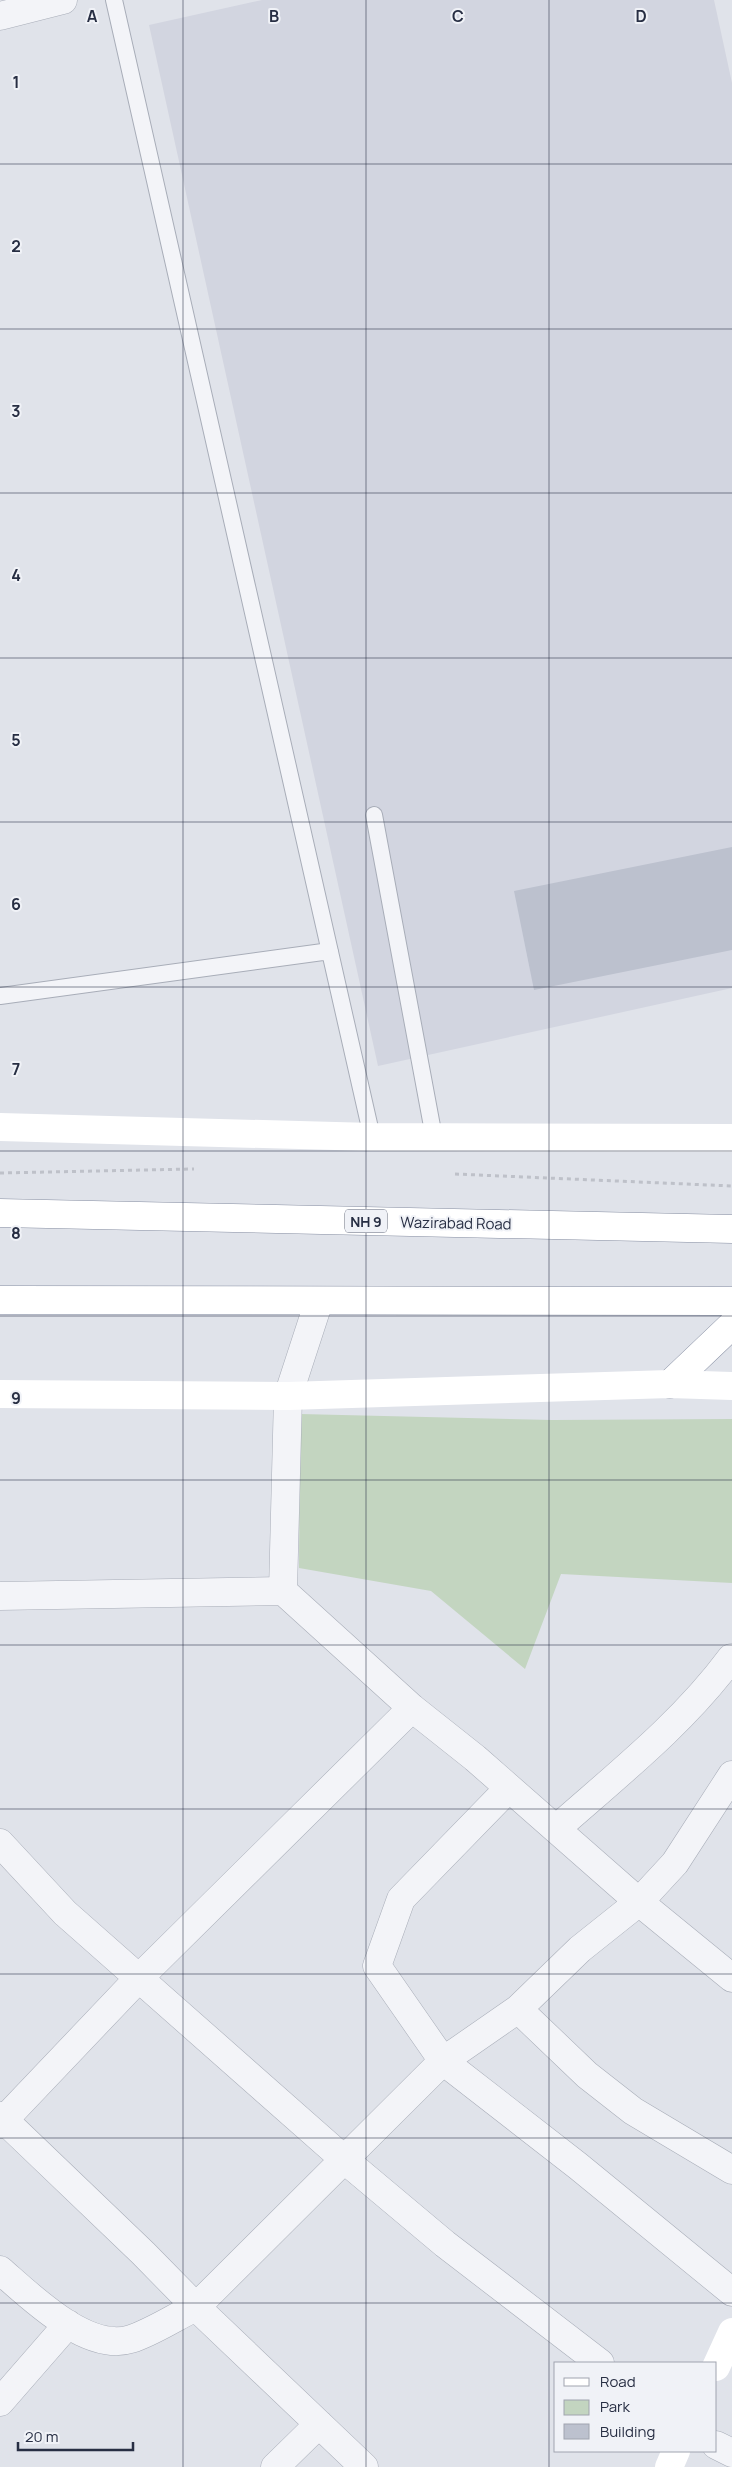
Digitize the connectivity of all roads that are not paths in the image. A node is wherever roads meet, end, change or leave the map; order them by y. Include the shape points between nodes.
1 (62, 0) edge
2 (114, 0) edge
3 (0, 16) edge
4 (374, 815) dead end
5 (330, 951) junction
6 (0, 996) edge
7 (0, 1127) edge
8 (372, 1137) junction
9 (434, 1138) junction
10 (732, 1138) edge
11 (0, 1213) edge
12 (732, 1229) edge
13 (0, 1300) edge
14 (319, 1301) junction
15 (732, 1301) edge
16 (732, 1325) edge
17 (670, 1384) junction
18 (732, 1386) edge
19 (0, 1394) edge
20 (288, 1396) junction
21 (284, 1591) junction
22 (0, 1596) edge
23 (731, 1658) edge
24 (412, 1708) junction
25 (732, 1775) edge
26 (509, 1788) junction
27 (556, 1829) junction
28 (0, 1844) edge
29 (639, 1902) junction
30 (732, 1978) edge
31 (138, 1979) junction
32 (518, 2009) junction
33 (443, 2061) junction
34 (1, 2120) edge
35 (346, 2161) junction
36 (732, 2170) edge
37 (0, 2270) edge
38 (732, 2292) edge
39 (196, 2307) junction
40 (68, 2324) junction
41 (732, 2332) edge
42 (599, 2362) edge
43 (717, 2365) edge
44 (0, 2402) edge
45 (319, 2424) junction
46 (717, 2446) edge
47 (676, 2452) edge
48 (732, 2454) edge
49 (275, 2467) edge
50 (364, 2467) edge
51 (669, 2467) edge

1 - 3 street
2 - 5 lane
4 - 9 lane
5 - 6 lane
5 - 8 lane
7 - 8 main road
8 - 9 main road
9 - 10 main road
11 - 12 main road, Wazirabad Road / NH 9
13 - 14 main road
14 - 15 main road
14 - 20 street
16 - 17 main road
17 - 18 main road
17 - 20 main road
19 - 20 main road
20 - 21 street
21 - 22 street
21 - 24 street
23 - 27 street via 666,1732
24 - 26 street
24 - 31 street
25 - 29 street via 674,1864
26 - 27 street
26 - 33 street via 401,1899 378,1966
27 - 29 street
28 - 31 street via 65,1913
29 - 30 street
29 - 32 street via 580,1949
31 - 34 street
31 - 35 street
32 - 33 street
32 - 36 street via 587,2076 633,2111
33 - 35 street
33 - 38 street
34 - 39 street via 144,2253
35 - 39 street
35 - 42 street via 445,2244
37 - 40 street
39 - 40 street via 130,2339 114,2342 92,2338
39 - 45 street
40 - 44 street
41 - 43 main road
45 - 49 street
45 - 50 street
46 - 48 street
47 - 51 main road

